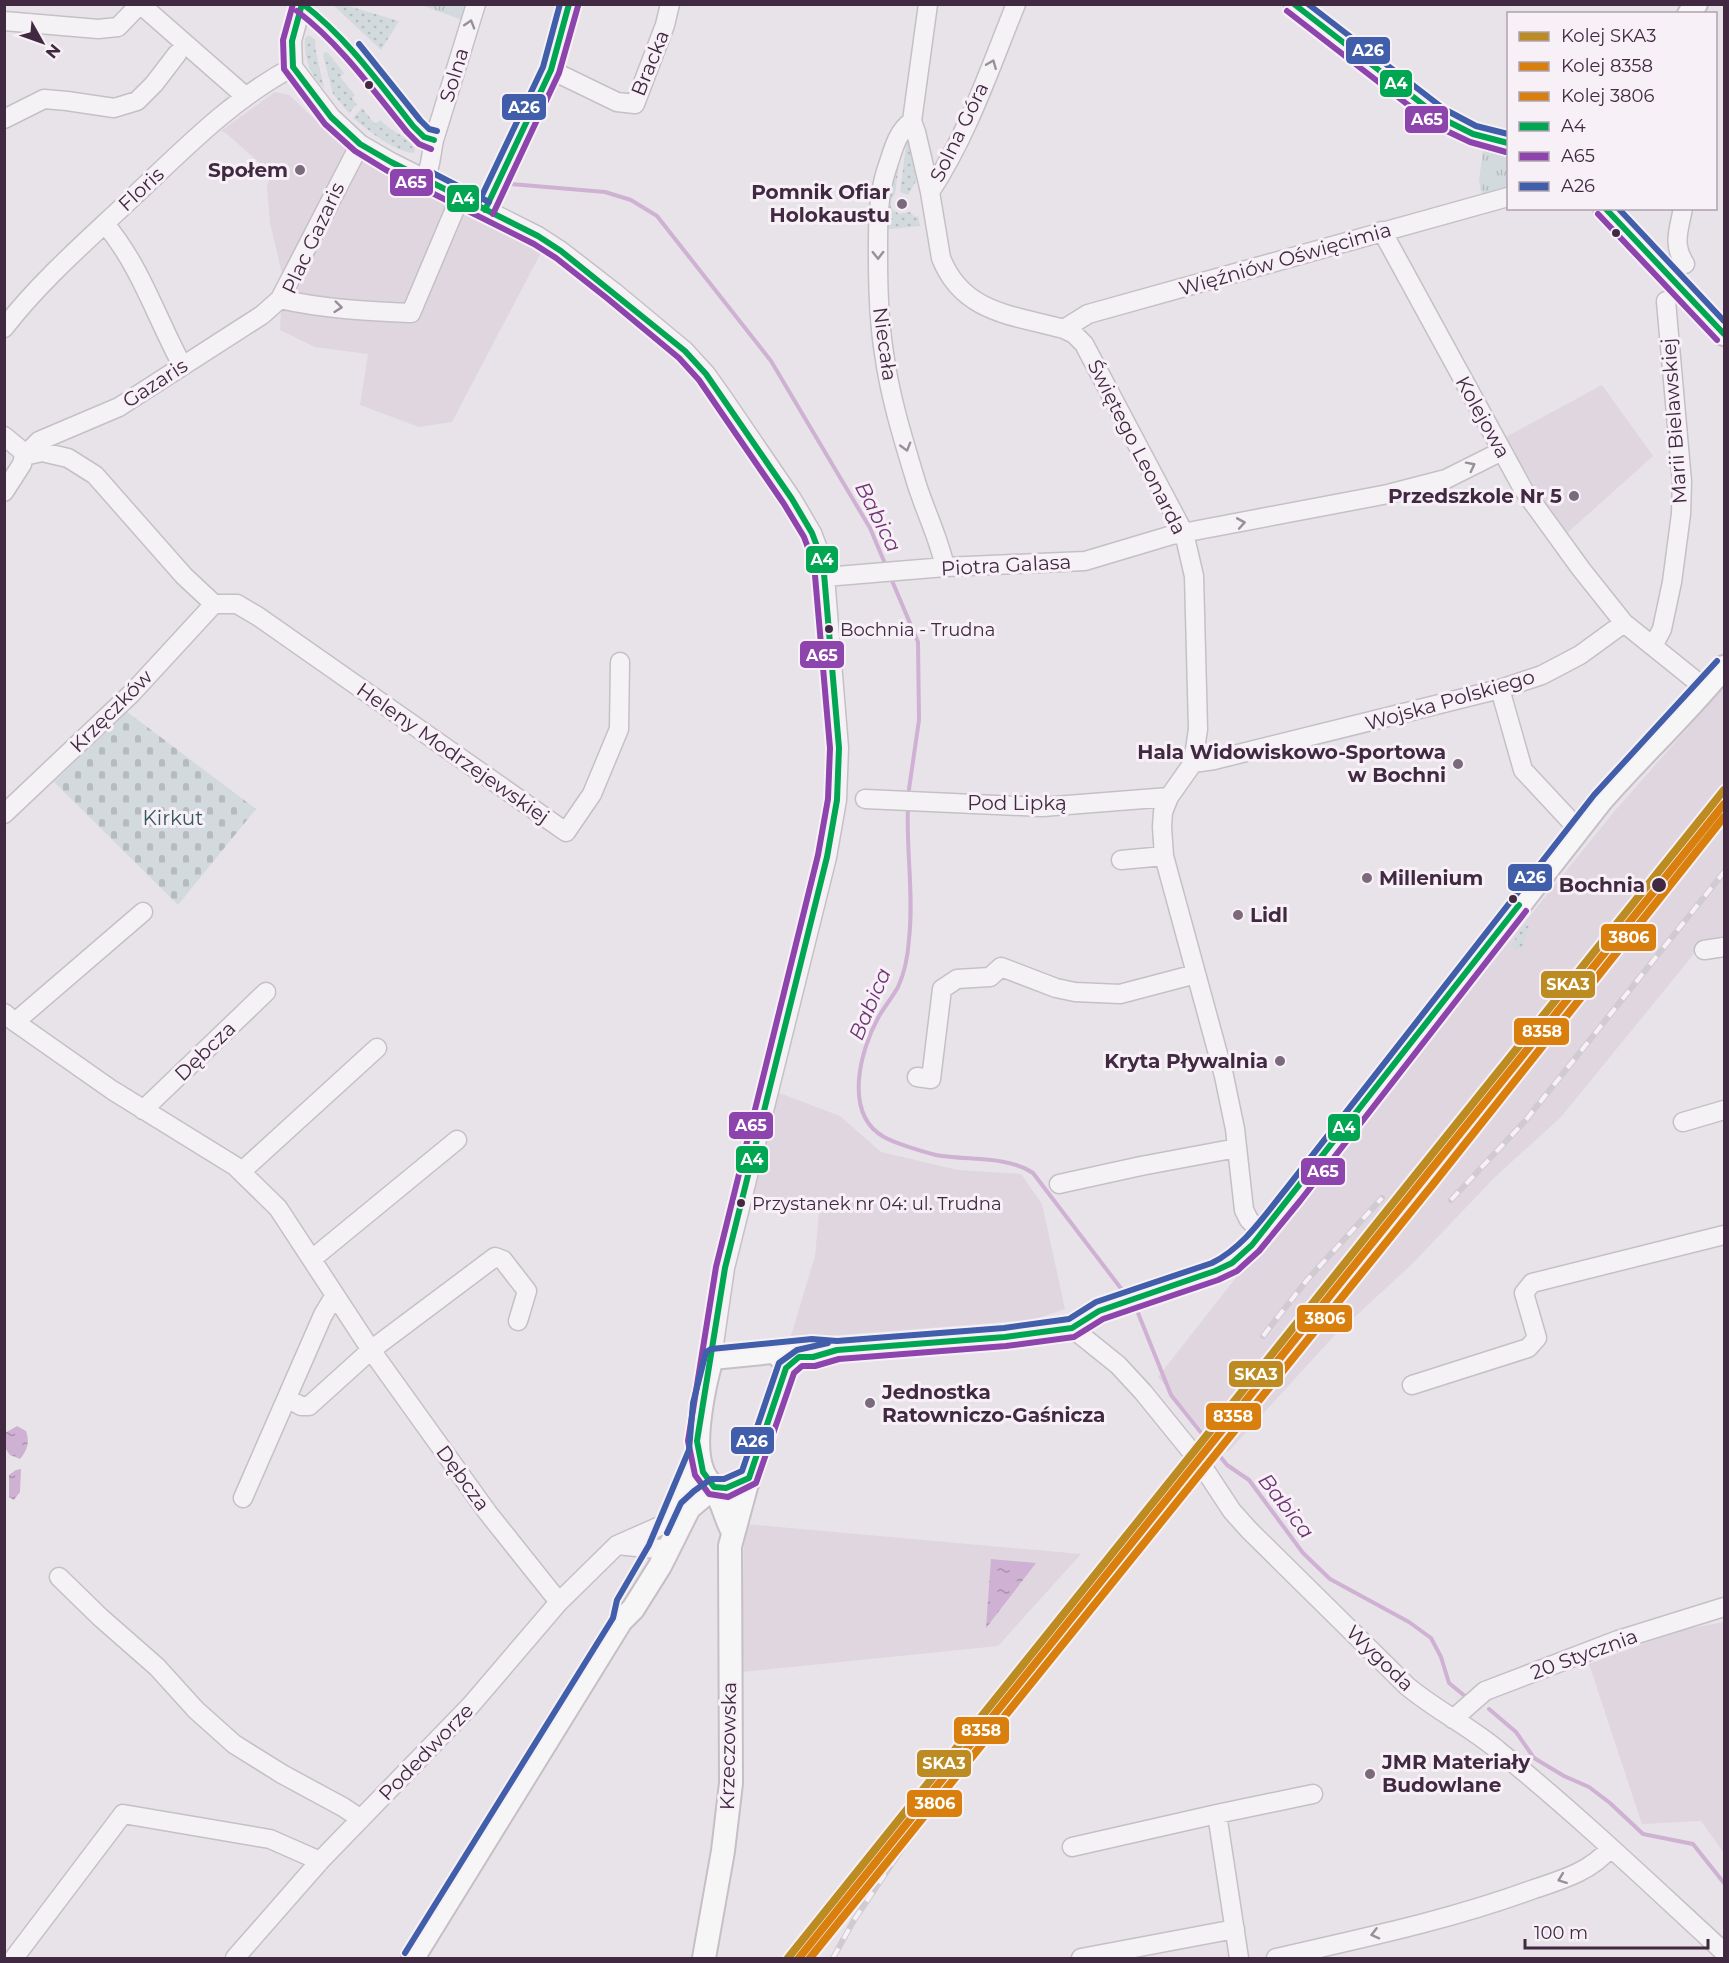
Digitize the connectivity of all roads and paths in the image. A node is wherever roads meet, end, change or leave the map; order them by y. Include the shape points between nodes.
1 (140, 4) edge
2 (302, 4) edge
3 (476, 4) edge
4 (569, 4) edge
5 (670, 4) edge
6 (928, 4) edge
7 (1016, 4) edge
8 (1293, 4) edge
9 (4, 21) edge
10 (177, 54) dead end
11 (293, 67) junction
12 (551, 70) junction
13 (245, 96) junction
14 (4, 119) edge
15 (912, 122) junction
16 (1507, 142) edge
17 (360, 144) junction
18 (425, 179) junction
19 (930, 192) junction
20 (460, 197) junction
21 (1507, 198) edge
22 (485, 210) junction
23 (1607, 210) edge
24 (1683, 210) edge
25 (105, 224) junction
26 (1382, 231) junction
27 (1685, 264) dead end
28 (280, 299) junction
29 (1666, 301) dead end
30 (4, 328) edge
31 (1064, 329) junction
32 (1725, 334) edge
33 (182, 365) junction
34 (4, 436) edge
35 (1502, 451) junction
36 (24, 456) junction
37 (4, 492) edge
38 (1184, 533) junction
39 (945, 567) junction
40 (825, 577) junction
41 (214, 604) junction
42 (1624, 623) junction
43 (1653, 646) junction
44 (620, 662) dead end
45 (1725, 667) edge
46 (1500, 689) junction
47 (1706, 689) junction
48 (1193, 763) junction
49 (1169, 797) junction
50 (865, 799) dead end
51 (4, 814) edge
52 (1578, 829) junction
53 (1164, 856) junction
54 (1121, 860) dead end
55 (143, 912) dead end
56 (1725, 946) edge
57 (1704, 950) dead end
58 (1196, 974) junction
59 (266, 992) dead end
60 (10, 1018) edge
61 (377, 1048) dead end
62 (917, 1077) dead end
63 (143, 1110) junction
64 (1725, 1110) edge
65 (1683, 1122) dead end
66 (457, 1140) dead end
67 (1237, 1148) junction
68 (241, 1172) junction
69 (1059, 1184) dead end
70 (1263, 1233) junction
71 (1725, 1235) edge
72 (312, 1259) junction
73 (335, 1295) junction
74 (518, 1322) dead end
75 (1072, 1328) junction
76 (371, 1350) junction
77 (712, 1358) junction
78 (780, 1360) junction
79 (1412, 1385) dead end
80 (287, 1398) junction
81 (698, 1452) junction
82 (749, 1478) junction
83 (714, 1488) junction
84 (243, 1498) dead end
85 (669, 1522) junction
86 (733, 1532) junction
87 (617, 1545) junction
88 (664, 1548) junction
89 (59, 1577) dead end
90 (559, 1602) junction
91 (1725, 1607) edge
92 (1453, 1719) junction
93 (1313, 1794) dead end
94 (1217, 1814) junction
95 (361, 1819) junction
96 (1072, 1847) dead end
97 (1610, 1848) junction
98 (320, 1861) junction
99 (1235, 1929) junction
100 (1725, 1952) edge
101 (4, 1953) edge
102 (13, 1959) edge
103 (235, 1959) edge
104 (413, 1959) edge
105 (704, 1959) edge
106 (1081, 1959) edge
107 (1239, 1959) edge
108 (1276, 1959) edge

1 - 9 street via 118,27 98,29
1 - 13 street
2 - 11 street via 292,41
18 -> 3 street, Solna
4 - 12 street
5 - 12 street, Bracka via 635,104 617,102
6 - 15 street, Niecała
19 -> 7 street, Solna Góra via 973,111
8 - 16 street via 1439,117 1473,134
10 - 14 street via 137,101 114,108 44,99
11 - 13 street, Floris
11 - 17 street via 315,99
12 - 22 street
13 - 25 street, Floris
15 - 19 street, Niecała
15 -> 39 street, Niecała via 897,137 879,196 881,335 899,421
17 - 18 street
17 - 28 street, Plac Gazaris
18 - 20 street
19 - 31 street, Solna Góra via 941,258 958,288 989,309
20 - 22 street
28 -> 20 street, Plac Gazaris via 411,313
21 - 26 street, Więźniów Oświęcimia
22 - 40 street via 561,250 685,351 706,374 792,499 818,546
23 - 32 main road
24 - 27 street via 1676,243
25 - 30 street, Floris via 51,275
25 - 33 street via 140,276
26 - 31 street, Więźniów Oświęcimia via 1088,314
26 - 35 street, Kolejowa
28 - 33 street, Gazaris via 262,315
29 - 43 street, Marii Bielawskiej via 1682,482 1681,514 1672,582 1662,628
31 - 38 street, Świętego Leonarda via 1084,344
33 - 36 street, Gazaris via 119,407 39,441
34 - 36 street
38 -> 35 street, Piotra Galasa via 1388,494 1446,479
35 - 42 street, Kolejowa via 1522,489
36 - 37 street
36 - 41 street via 42,452 68,459 95,475 184,576
38 - 39 street, Piotra Galasa via 1085,561
38 - 48 street, Świętego Leonarda via 1194,576 1198,729
39 - 40 street, Piotra Galasa
40 - 77 street via 839,748 837,800 827,857 725,1268
41 - 44 street, Heleny Modrzejewskiej via 237,604 259,617 566,832 592,794 619,729
41 - 51 street, Krzęczków via 132,693
42 - 43 street, Kolejowa
42 - 46 street, Wojska Polskiego via 1580,656 1542,675
43 - 47 street, Kolejowa
45 - 47 main road
46 - 48 street, Wojska Polskiego
46 - 52 street via 1523,770
47 - 52 main road via 1624,774
48 - 49 street, Świętego Leonarda
49 - 50 street, Pod Lipką via 1042,807
49 - 53 street, Świętego Leonarda via 1162,826
52 - 70 main road
53 - 54 street
53 - 58 street, Świętego Leonarda
55 - 60 street
56 - 57 street
58 - 62 street via 1120,994 1056,988 1001,967 990,977 957,979 942,989 930,1079
58 - 67 street, Świętego Leonarda via 1224,1076
59 - 63 street, Dębcza
60 - 63 street, Dębcza
61 - 68 street
63 - 68 street, Dębcza
64 - 65 street
66 - 72 street
67 - 69 street
67 - 70 street, Świętego Leonarda via 1244,1210
68 - 72 street, Dębcza via 278,1208
70 - 75 main road via 1240,1258 1224,1267 1099,1311
71 - 79 street via 1532,1283 1524,1293 1537,1338 1528,1348
72 - 73 street, Dębcza
73 - 76 street, Dębcza
73 - 80 street
74 - 76 street via 527,1291 503,1260 495,1257
75 - 78 main road via 837,1350 813,1348
75 - 92 street, Wygoda via 1118,1365 1143,1392 1249,1530 1407,1686
76 - 80 street via 309,1406
76 - 90 street, Dębcza via 488,1514
77 - 78 main road
77 - 81 main road
78 - 82 main road, Krzeczowska
80 - 84 street
81 - 83 main road, Krzeczowska via 702,1470
81 - 85 main road
82 - 83 main road via 726,1488
82 - 86 main road, Krzeczowska
83 - 86 main road, Krzeczowska
83 - 88 main road via 689,1508
85 - 87 street, Podedworze
85 - 88 main road
86 - 105 main road, Krzeczowska via 731,1783
87 - 88 street
87 - 90 street, Podedworze
88 - 104 main road via 633,1609 621,1621
89 - 95 street via 234,1744
90 - 95 street, Podedworze via 471,1705
91 - 92 street, 20 Stycznia via 1618,1640 1485,1691
92 - 97 street, Wygoda via 1483,1737
93 - 94 street
94 - 96 street
94 - 99 street
95 - 98 street, Podedworze
97 - 100 street, Wygoda
97 -> 108 street via 1601,1858 1570,1876 1484,1907
98 - 102 street via 270,1839 123,1814
98 - 103 street, Podedworze
99 - 106 street
99 - 107 street
101 - 102 street

